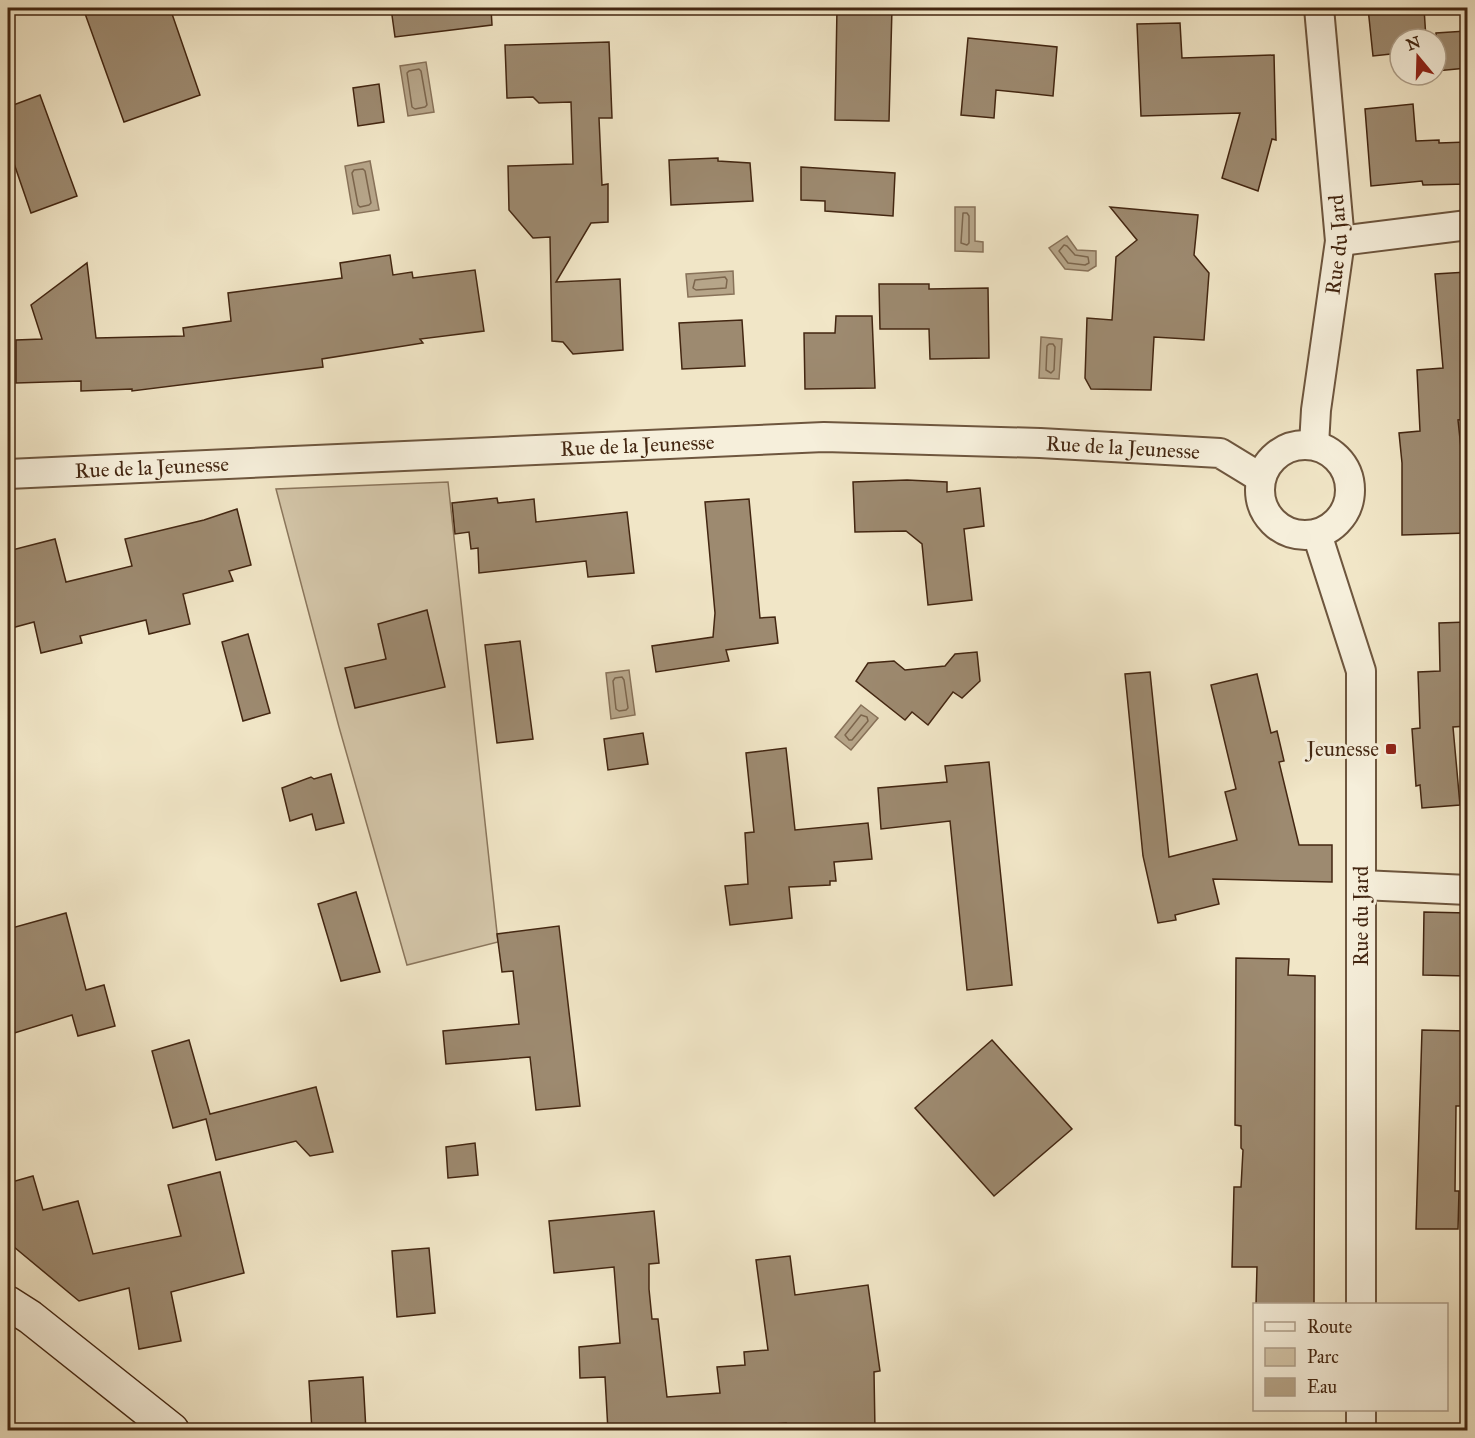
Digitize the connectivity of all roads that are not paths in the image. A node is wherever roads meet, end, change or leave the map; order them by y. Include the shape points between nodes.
1 (1319, 8) edge
2 (1467, 225) edge
3 (1340, 241) junction
4 (1314, 445) junction
5 (8, 474) edge
6 (1261, 478) junction
7 (1317, 534) junction
8 (1362, 885) junction
9 (1467, 890) edge
10 (8, 1303) edge
11 (1361, 1303) edge
12 (1361, 1411) edge
13 (172, 1431) edge
14 (1361, 1431) edge

1 - 3 street, Rue du Jard
2 - 3 street
3 - 4 street, Rue du Jard
4 - 6 street via 1281,452 1266,465
4 - 7 street via 1340,460 1351,488 1342,517
5 - 6 street, Rue de la Jeunesse via 824,437 1220,453
6 - 7 street via 1259,491 1268,517 1290,533
7 - 8 street, Rue du Jard via 1361,671
8 - 9 street
8 - 11 street, Rue du Jard
10 - 13 street
12 - 14 street

